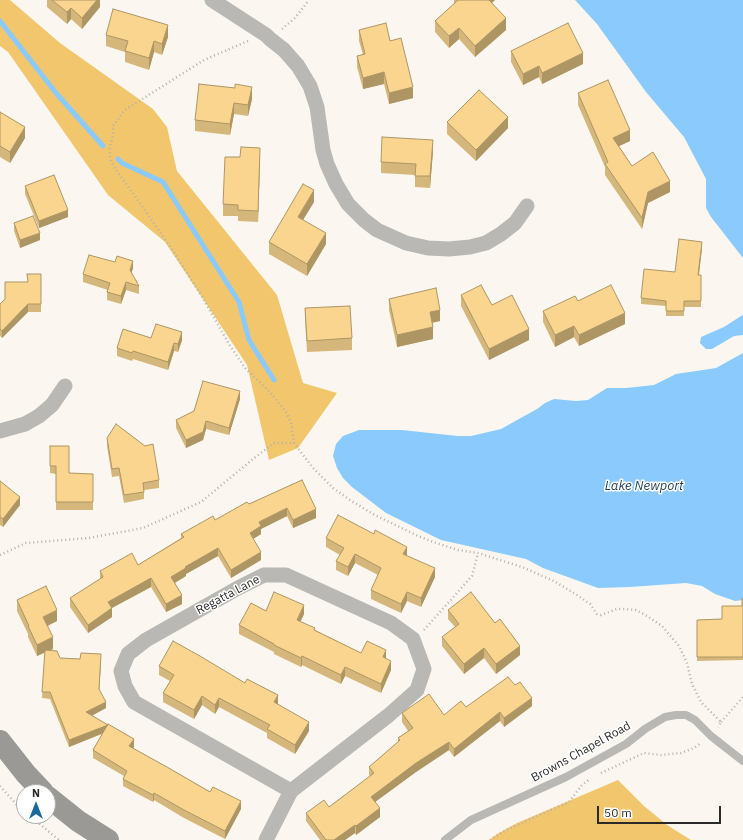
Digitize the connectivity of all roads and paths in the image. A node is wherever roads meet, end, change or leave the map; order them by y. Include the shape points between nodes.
1 (212, 0) edge
2 (309, 0) edge
3 (266, 35) junction
4 (527, 206) dead end
5 (65, 386) dead end
6 (0, 431) edge
7 (294, 443) junction
8 (478, 553) junction
9 (0, 555) edge
10 (412, 639) junction
11 (743, 697) edge
12 (722, 722) junction
13 (711, 736) junction
14 (0, 741) edge
15 (743, 761) edge
16 (599, 775) dead end
17 (592, 778) dead end
18 (35, 784) edge
19 (0, 786) edge
20 (291, 791) junction
21 (56, 803) edge
22 (16, 804) edge
23 (40, 824) edge
24 (59, 840) edge
25 (108, 840) edge
26 (266, 840) edge
27 (445, 840) edge
28 (490, 840) edge

1 - 3 street
2 - 3 path via 283,28
3 - 4 street via 298,66 310,86 317,107 323,150 336,184 348,204 377,230 406,243 428,248 449,250 470,247 486,243 501,234 515,223
3 - 7 path via 204,60 125,110 113,126 110,158 173,251 245,368 286,412 291,423
5 - 6 street via 52,405 39,416 24,424
7 - 8 path via 317,473 333,488 373,514 436,544
7 - 9 path via 274,443 201,502 143,528 89,538 26,543
8 - 10 path via 472,576 420,634
8 - 12 path via 522,567 554,581 590,604 597,614 617,609 636,610 662,626 679,646 701,702
10 - 20 street via 424,669 417,690
10 - 20 street, Regatta Lane via 391,623 286,576 264,575 146,640 128,654 121,671 134,702
11 - 12 path
12 - 13 path
13 - 15 lane, Browns Chapel Road
13 - 16 path via 694,748 681,753 644,753
13 - 27 lane, Browns Chapel Road via 686,715 665,717 626,744 566,777 471,820
14 - 18 street
17 - 28 path via 582,785 569,802 508,829
19 - 22 path
20 - 26 street
21 - 25 street
23 - 24 path

